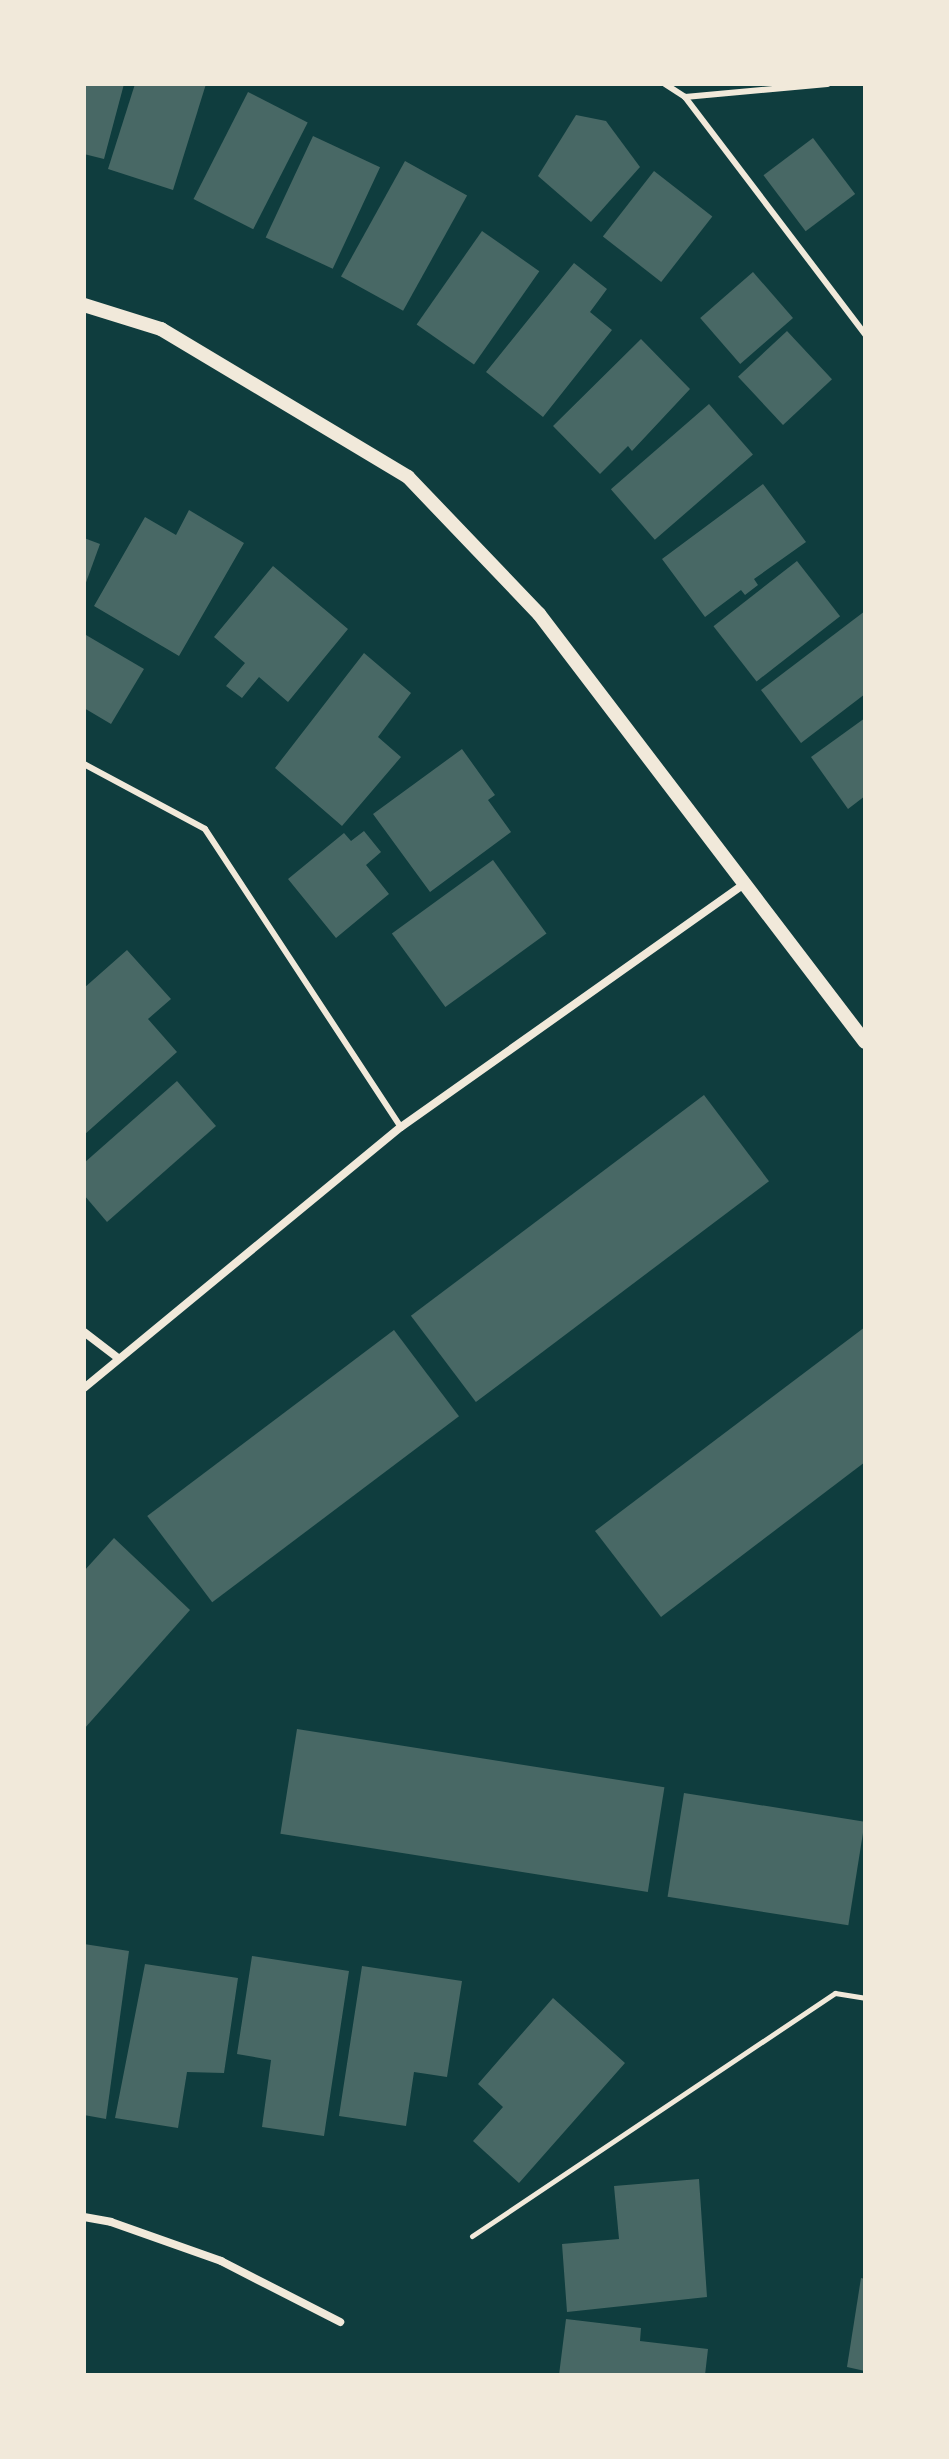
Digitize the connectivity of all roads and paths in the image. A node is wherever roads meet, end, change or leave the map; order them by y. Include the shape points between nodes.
1 (665, 84) edge
2 (827, 84) edge
3 (685, 97) junction
4 (84, 305) edge
5 (865, 334) edge
6 (84, 764) edge
7 (744, 884) junction
8 (865, 1042) edge
9 (401, 1127) junction
10 (84, 1332) edge
11 (118, 1358) junction
12 (84, 1388) edge
13 (865, 1998) edge
14 (84, 2217) edge
15 (472, 2236) dead end
16 (340, 2322) dead end

1 - 3 lane
2 - 3 lane
3 - 5 lane
4 - 7 street via 161,329 408,477 539,614
6 - 9 lane via 205,829
7 - 8 street
7 - 9 street
9 - 11 street
10 - 11 street
11 - 12 street
13 - 15 path via 835,1993
14 - 16 street via 221,2261

